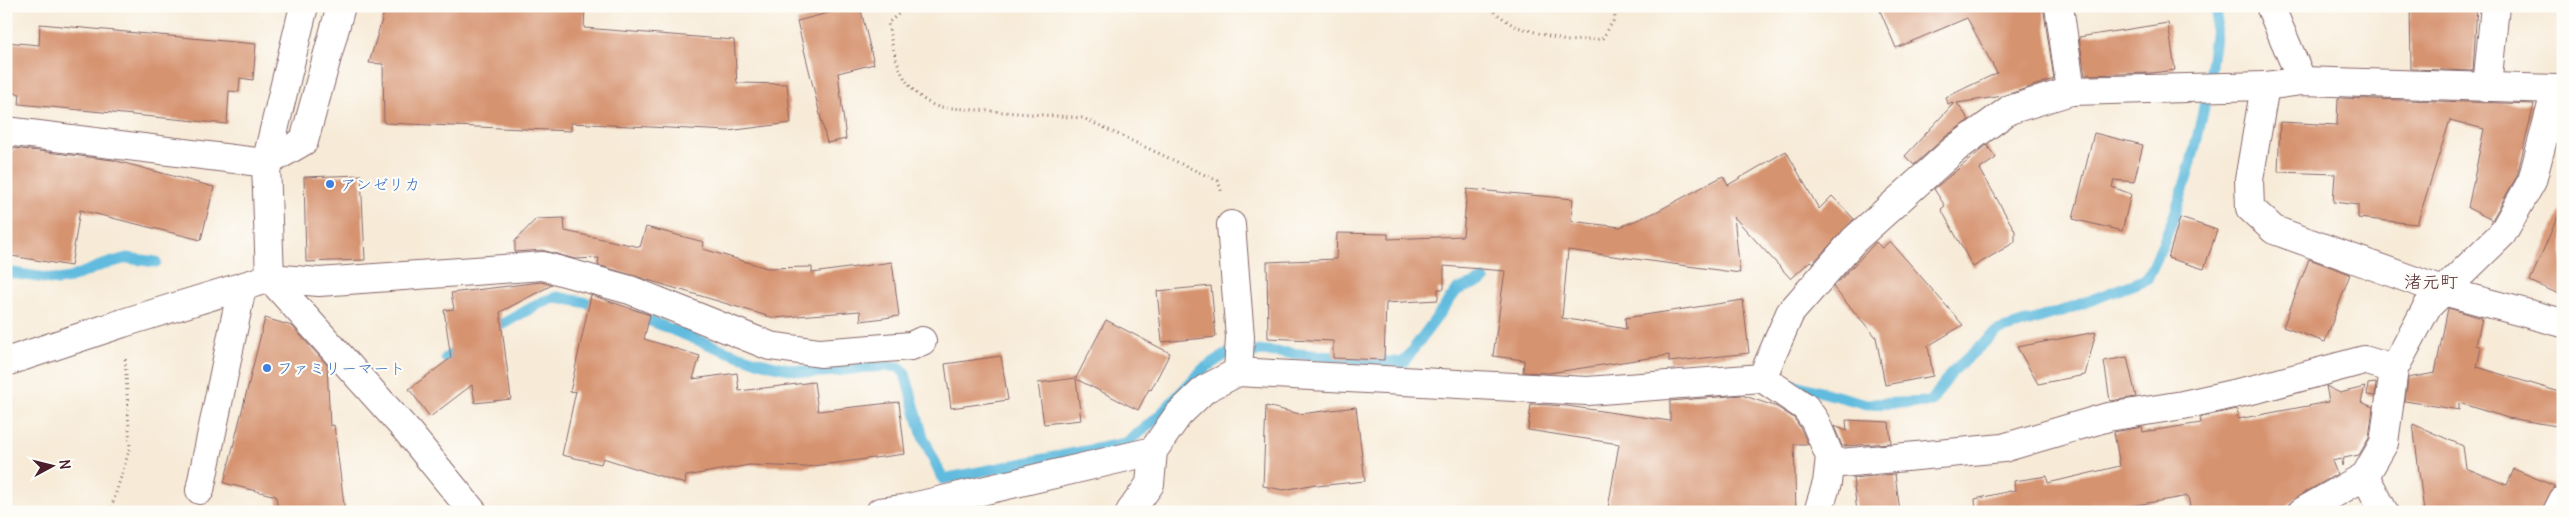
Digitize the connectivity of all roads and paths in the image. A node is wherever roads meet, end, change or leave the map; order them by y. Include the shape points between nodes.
1 (304, 6) edge
2 (341, 6) edge
3 (916, 6) edge
4 (1486, 6) edge
5 (1613, 6) edge
6 (2059, 6) edge
7 (2270, 6) edge
8 (2495, 6) edge
9 (2302, 80) junction
10 (2265, 86) junction
11 (2487, 87) junction
12 (2559, 90) edge
13 (2071, 91) junction
14 (6, 130) edge
15 (266, 163) junction
16 (1231, 225) joint
17 (270, 278) junction
18 (242, 287) junction
19 (2443, 291) junction
20 (123, 323) junction
21 (2563, 323) edge
22 (922, 341) dead end
23 (6, 362) edge
24 (2394, 369) junction
25 (1238, 372) junction
26 (1762, 378) junction
27 (1153, 451) junction
28 (1830, 464) junction
29 (2365, 476) junction
30 (200, 490) dead end
31 (2563, 500) edge
32 (110, 512) edge
33 (473, 512) edge
34 (880, 512) edge
35 (1130, 512) edge
36 (1818, 512) edge
37 (2302, 512) edge
38 (2384, 512) edge
39 (2557, 512) edge

1 - 15 street
2 - 15 street via 304,142
3 - 16 path via 903,10 888,23 892,49 905,83 924,102 938,107 1083,118 1218,181
4 - 5 path via 1514,26 1566,41 1602,40 1615,18
6 - 13 street
7 - 9 street
8 - 11 street
9 - 10 street
9 - 11 street
10 - 13 street
10 - 19 street via 2249,180 2250,208 2274,230
11 - 12 street
12 - 19 street via 2532,181 2502,234
13 - 26 street via 2009,110 1955,150 1854,240 1790,313
14 - 15 street
15 - 17 street
16 - 25 street via 1240,338
17 - 18 street
17 - 22 street via 319,282 543,266 630,290 770,346 820,353 911,346
17 - 33 street via 408,432
18 - 20 street
18 - 30 street
19 - 21 street
19 - 24 street via 2427,307
20 - 23 street
20 - 32 path via 130,448
24 - 28 street via 2364,360 2260,388 2108,417 2003,448
24 - 29 street via 2384,443
25 - 26 street via 1587,391
25 - 27 street via 1204,389 1178,415
26 - 28 street via 1805,408 1815,421
27 - 34 street
27 - 35 street via 1150,484
28 - 36 street
29 - 37 street
29 - 38 street
31 - 39 street

